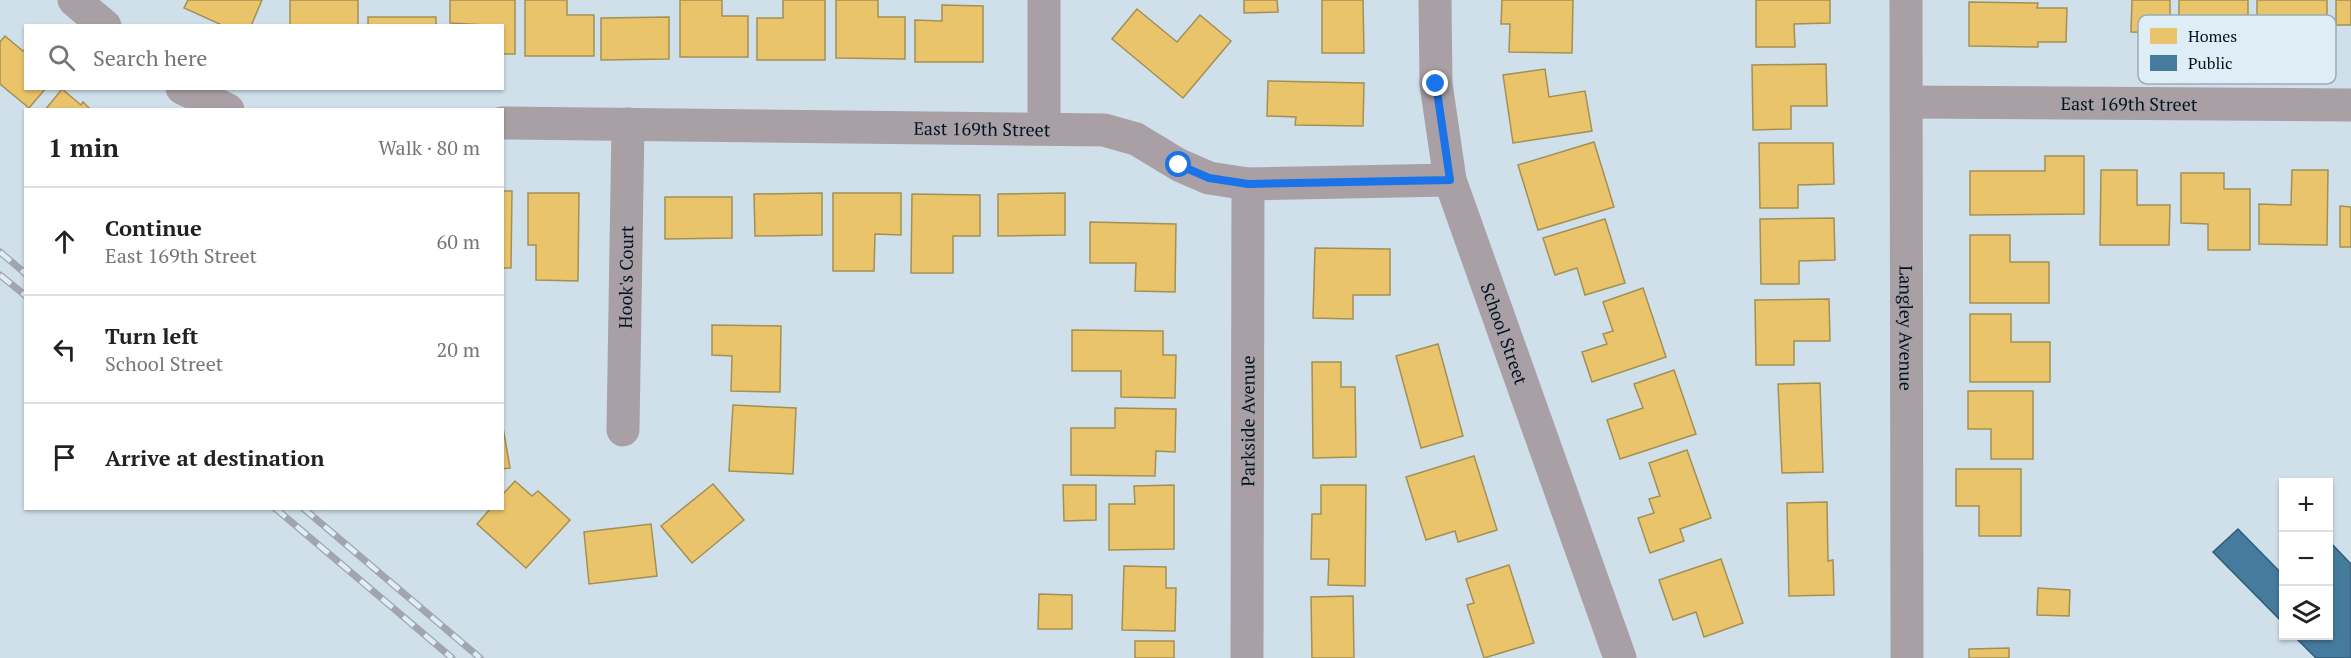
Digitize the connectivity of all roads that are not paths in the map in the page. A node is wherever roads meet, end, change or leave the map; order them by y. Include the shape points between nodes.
1 (74, 0) edge
2 (1044, 0) edge
3 (1436, 0) edge
4 (1906, 0) edge
5 (103, 24) edge
6 (186, 90) edge
7 (1907, 102) junction
8 (2351, 105) edge
9 (224, 108) edge
10 (504, 123) edge
11 (628, 124) junction
12 (1044, 128) junction
13 (1450, 180) junction
14 (1248, 184) junction
15 (623, 430) dead end
16 (1247, 658) edge
17 (1620, 658) edge
18 (1907, 658) edge

1 - 5 street
2 - 12 street
3 - 13 street, School Street via 1436,84
4 - 7 street, Langley Avenue
6 - 9 street
7 - 8 street, East 169th Street
7 - 18 street, Langley Avenue
10 - 11 street, East 169th Street
11 - 12 street, East 169th Street
11 - 15 street, Hook's Court
12 - 14 street, East 169th Street via 1104,130 1136,139 1209,178
13 - 14 street, East 169th Street
13 - 17 street, School Street
14 - 16 street, Parkside Avenue

